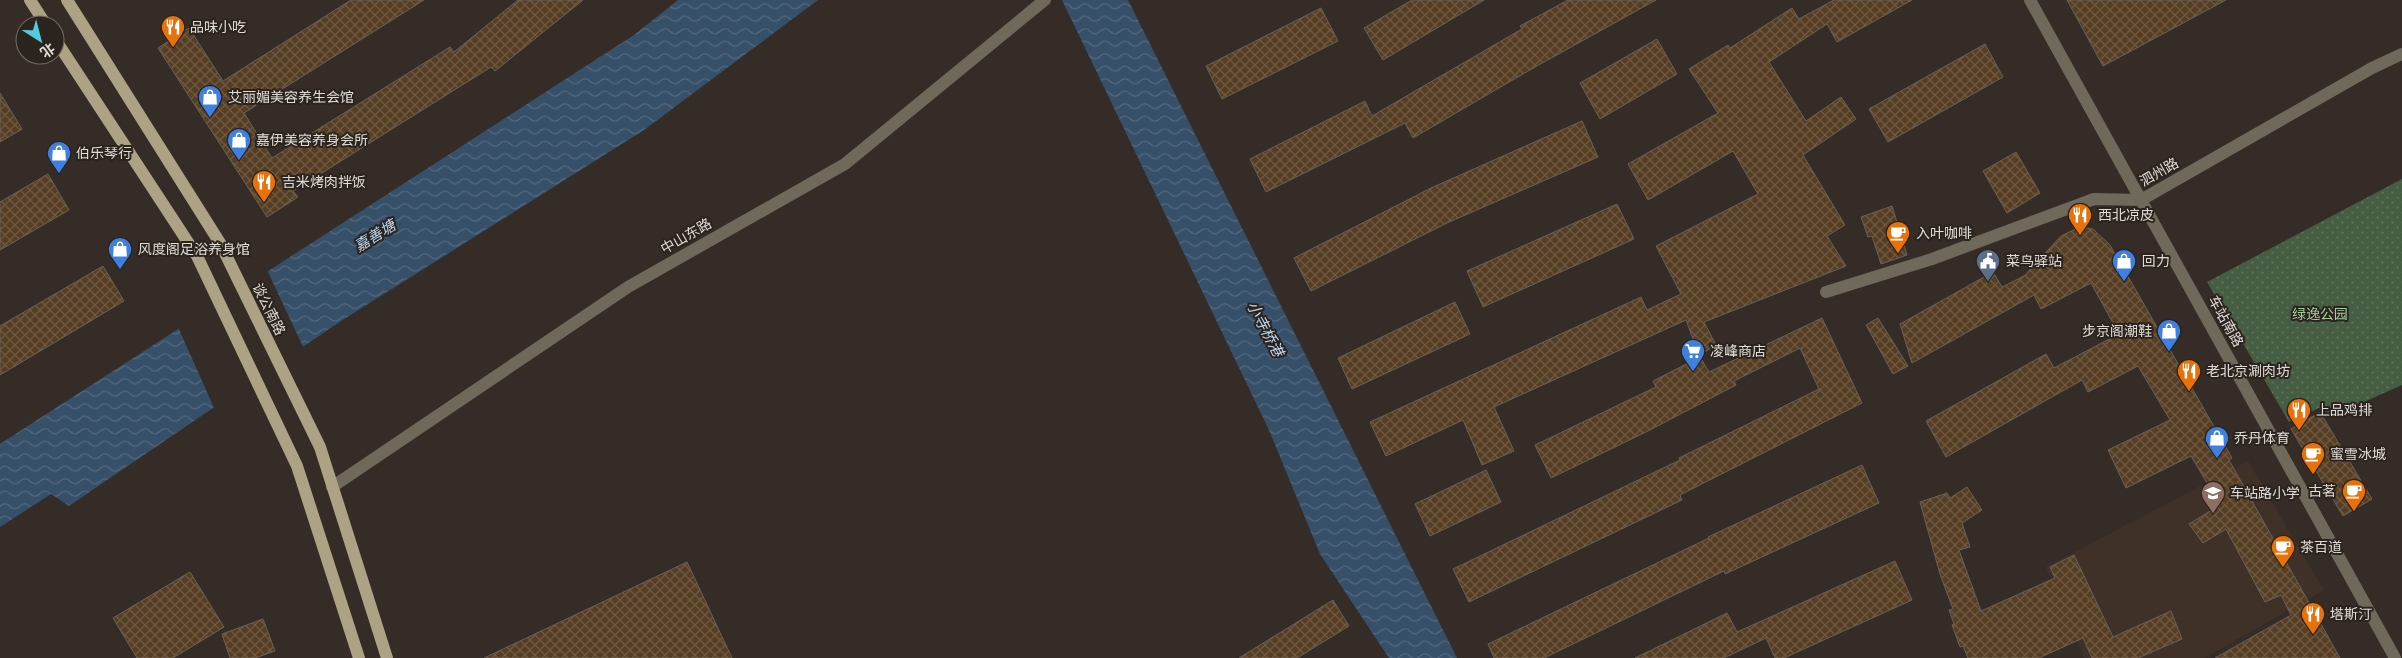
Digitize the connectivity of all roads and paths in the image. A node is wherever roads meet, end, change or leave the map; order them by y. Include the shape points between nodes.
1 (30, 0) edge
2 (67, 0) edge
3 (2030, 0) edge
4 (1043, 2) edge
5 (40, 15) edge
6 (65, 54) edge
7 (2402, 54) edge
8 (2141, 200) junction
9 (1826, 292) dead end
10 (332, 487) junction
11 (359, 658) edge
12 (387, 658) edge
13 (2395, 658) edge

1 - 5 main road
2 - 10 main road, 谈公南路 via 220,243 320,447
3 - 8 street, 车站南路
4 - 10 street, 中山东路 via 844,164 628,287
6 - 11 main road via 197,256 297,466
7 - 8 street, 泗州路
8 - 9 street, 泗州路 via 2094,199 1932,259
8 - 13 street, 车站南路
10 - 12 main road, 谈公南路

